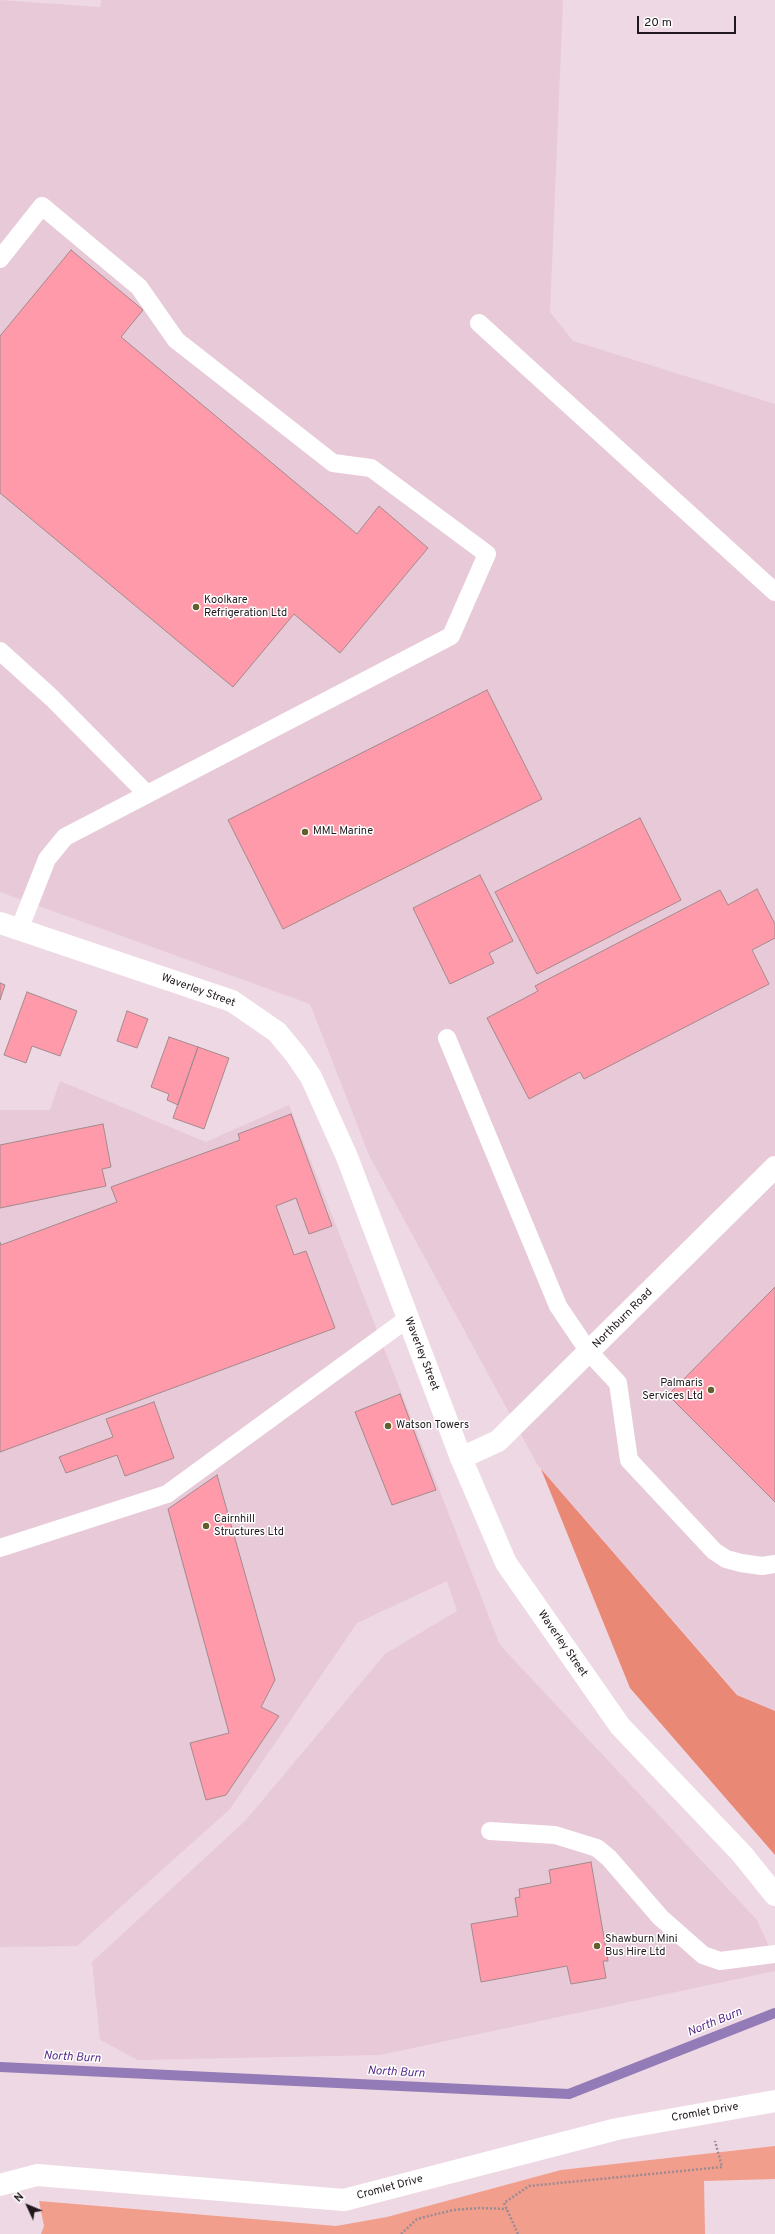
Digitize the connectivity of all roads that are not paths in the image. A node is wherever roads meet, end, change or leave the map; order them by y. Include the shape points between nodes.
1 (0, 259) edge
2 (479, 323) dead end
3 (775, 592) edge
4 (0, 651) edge
5 (146, 793) junction
6 (10, 926) edge
7 (447, 1038) dead end
8 (775, 1167) edge
9 (407, 1319) junction
10 (589, 1352) junction
11 (461, 1458) junction
12 (0, 1548) edge
13 (775, 1564) edge
14 (490, 1831) dead end
15 (775, 1895) edge
16 (775, 1954) edge
17 (775, 2101) edge
18 (0, 2185) edge

1 - 5 lane via 42,206 139,287 176,340 333,463 371,468 487,554 451,636
2 - 3 lane
4 - 5 lane via 52,698
5 - 6 lane via 65,837 47,859
6 - 9 main road, Waverley Street via 232,1001 277,1032 296,1055 314,1084 347,1157
7 - 10 lane via 558,1306
8 - 10 main road, Northburn Road
9 - 11 main road, Waverley Street
9 - 12 lane via 167,1494
10 - 11 main road, Northburn Road via 498,1441
10 - 13 lane via 618,1383 629,1460 714,1551 726,1559 741,1563 762,1566
11 - 15 main road, Waverley Street via 506,1563 620,1726 742,1854
14 - 16 lane via 555,1835 597,1848 609,1858 660,1917 703,1955 720,1961
17 - 18 main road, Cromlet Drive via 616,2129 344,2200 37,2175

